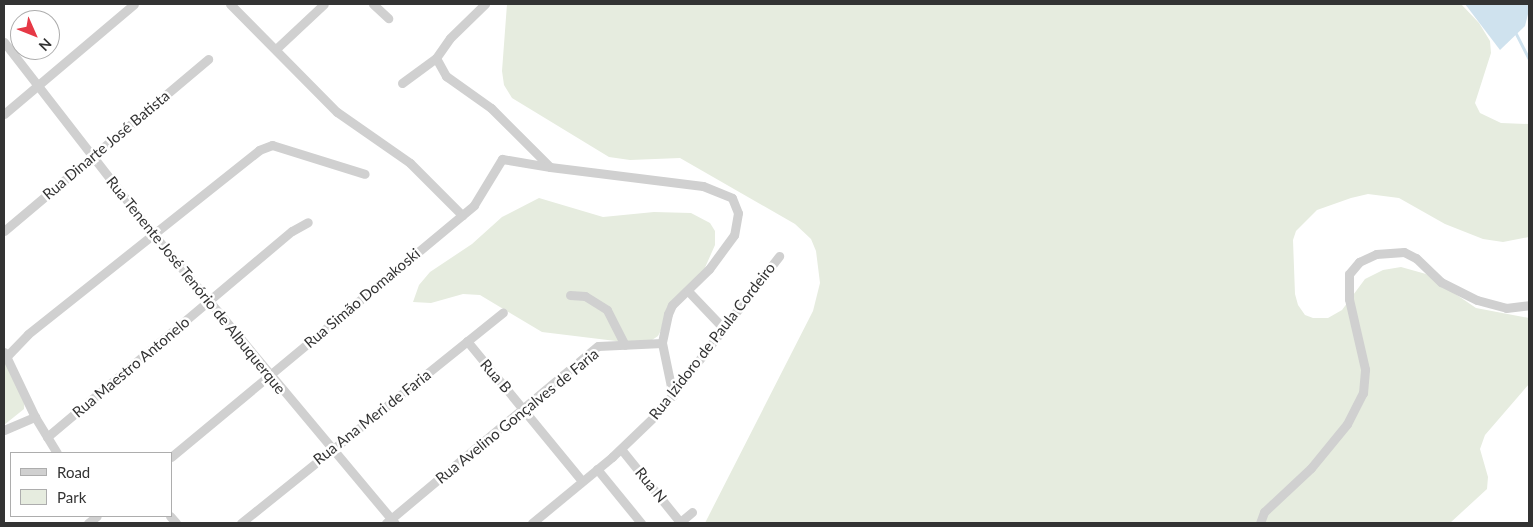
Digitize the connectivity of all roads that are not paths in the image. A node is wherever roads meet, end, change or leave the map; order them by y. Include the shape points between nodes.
1 (134, 4) edge
2 (230, 4) edge
3 (324, 4) edge
4 (373, 4) edge
5 (485, 4) edge
6 (388, 18) dead end
7 (4, 42) edge
8 (277, 48) junction
9 (436, 58) junction
10 (208, 59) dead end
11 (402, 83) dead end
12 (36, 88) junction
13 (4, 114) edge
14 (91, 157) junction
15 (550, 166) junction
16 (365, 174) dead end
17 (462, 215) junction
18 (308, 222) dead end
19 (4, 231) edge
20 (153, 234) junction
21 (779, 256) dead end
22 (688, 292) junction
23 (570, 295) dead end
24 (210, 302) junction
25 (1529, 305) edge
26 (503, 312) dead end
27 (724, 329) junction
28 (467, 342) junction
29 (662, 344) junction
30 (625, 345) junction
31 (5, 354) edge
32 (270, 375) junction
33 (673, 396) junction
34 (524, 409) junction
35 (35, 417) junction
36 (4, 430) edge
37 (47, 437) junction
38 (331, 449) junction
39 (621, 449) junction
40 (56, 452) edge
41 (172, 457) edge
42 (597, 469) junction
43 (582, 481) junction
44 (692, 512) dead end
45 (390, 522) edge
46 (241, 523) edge
47 (532, 523) edge
48 (641, 523) edge
49 (680, 523) edge
50 (1260, 523) edge

1 - 12 street
2 - 8 street
3 - 8 street
4 - 6 street
5 - 9 street via 450,38
7 - 12 street, Rua Tenente José Tenório de Albuquerque
8 - 17 street via 337,112 410,164
9 - 11 street
9 - 15 street via 446,76 491,108
10 - 14 street, Rua Dinarte José Batista
12 - 13 street
12 - 14 street, Rua Tenente José Tenório de Albuquerque
14 - 19 street, Rua Dinarte José Batista
14 - 20 street, Rua Tenente José Tenório de Albuquerque
15 - 17 street, Rua Simão Domakoski via 502,159 474,205
15 - 22 street via 703,186 732,198 738,213 734,235
16 - 20 street via 272,145 259,150
17 - 32 street, Rua Simão Domakoski
18 - 24 street, Rua Maestro Antonelo via 292,231
20 - 24 street, Rua Tenente José Tenório de Albuquerque
20 - 31 street
21 - 27 street, Rua Izidoro de Paula Cordeiro
22 - 27 street
22 - 29 street via 672,305
23 - 30 street via 585,296 607,310
24 - 32 street, Rua Tenente José Tenório de Albuquerque
24 - 37 street, Rua Maestro Antonelo
25 - 50 street via 1506,308 1477,300 1442,282 1416,258 1404,252 1376,254 1359,262 1349,274 1349,299 1365,369 1363,393 1347,424 1310,468 1264,512
26 - 28 street, Rua Ana Meri de Faria
27 - 33 street, Rua Izidoro de Paula Cordeiro
28 - 34 street, Rua B
28 - 38 street, Rua Ana Meri de Faria
29 - 30 street, Rua Avelino Gonçalves de Faria
29 - 33 street
30 - 34 street, Rua Avelino Gonçalves de Faria via 598,346
31 - 35 street
32 - 38 street, Rua Tenente José Tenório de Albuquerque
32 - 41 street, Rua Simão Domakoski
33 - 39 street, Rua Izidoro de Paula Cordeiro
34 - 43 street, Rua B
34 - 45 street, Rua Avelino Gonçalves de Faria
35 - 36 street
35 - 37 street
37 - 40 street
38 - 45 street, Rua Tenente José Tenório de Albuquerque
38 - 46 street, Rua Ana Meri de Faria
39 - 42 street, Rua Izidoro de Paula Cordeiro
39 - 49 street, Rua N
42 - 43 street, Rua Izidoro de Paula Cordeiro
42 - 48 street
43 - 47 street, Rua Izidoro de Paula Cordeiro
44 - 49 street

